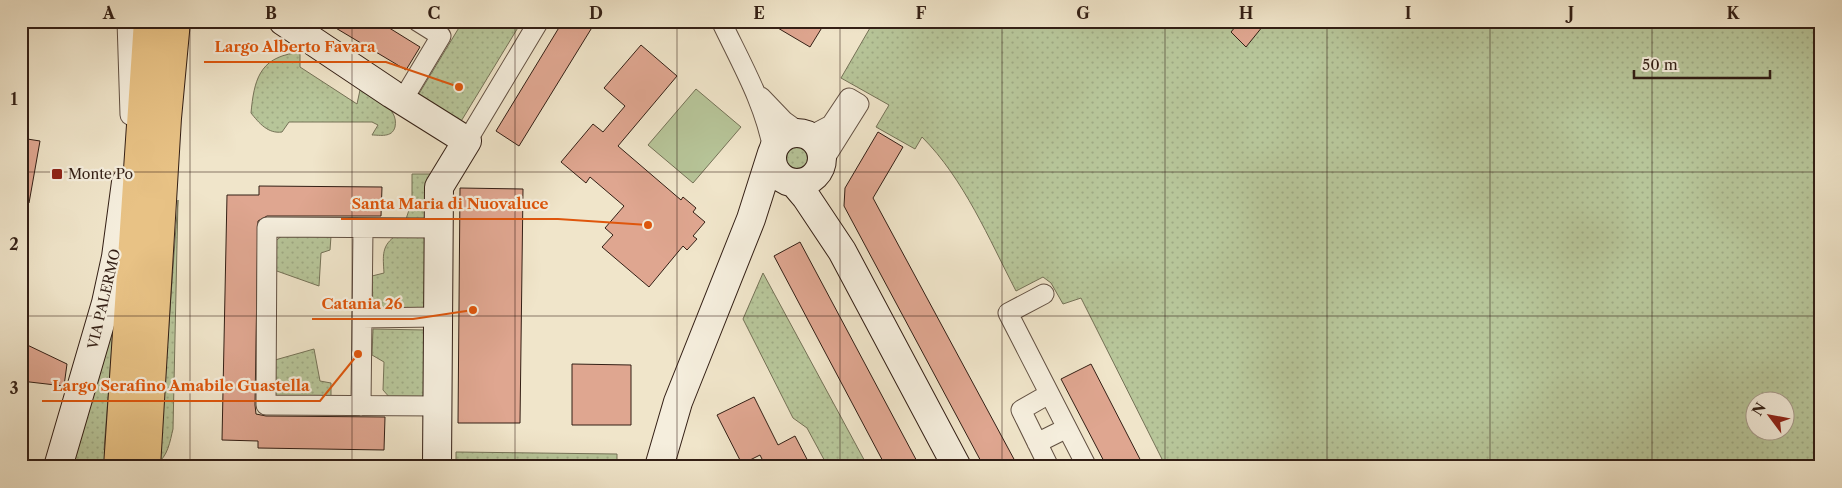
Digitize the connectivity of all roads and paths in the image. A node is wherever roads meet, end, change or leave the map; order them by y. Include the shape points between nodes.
1 (127, 21) edge
2 (148, 21) edge
3 (176, 21) edge
4 (282, 21) edge
5 (417, 21) edge
6 (539, 21) edge
7 (721, 21) edge
8 (145, 56) junction
9 (754, 88) junction
10 (402, 100) junction
11 (806, 135) junction
12 (466, 141) junction
13 (131, 144) junction
14 (773, 151) junction
15 (821, 166) junction
16 (793, 183) junction
17 (751, 218) junction
18 (363, 228) junction
19 (438, 228) junction
20 (134, 230) junction
21 (842, 251) junction
22 (1044, 294) dead end
23 (437, 317) junction
24 (362, 318) junction
25 (1049, 394) junction
26 (678, 402) junction
27 (361, 406) junction
28 (437, 406) junction
29 (1067, 428) junction
30 (1037, 443) junction
31 (118, 458) edge
32 (146, 459) edge
33 (58, 461) edge
34 (437, 467) edge
35 (637, 467) edge
36 (659, 467) edge
37 (957, 467) edge
38 (1049, 467) edge
39 (1087, 467) edge

1 - 13 street
2 - 8 main road
3 - 32 main road
4 - 10 street
5 - 10 street via 441,36
6 - 12 street
7 - 9 street
8 - 13 street, VIA PALERMO
8 - 20 main road
9 - 11 street via 784,121
9 - 14 street
10 - 12 street
11 - 14 street via 788,135
11 - 15 street via 819,145
11 - 15 street via 831,126 849,98 859,104
12 - 19 street via 439,187
13 - 20 street
13 - 33 street, VIA PALERMO via 116,257 106,303
14 - 16 street via 772,161 778,175
14 - 17 street
15 - 16 street via 812,179
15 - 21 street via 820,196
16 - 17 street via 768,194
16 - 21 street
17 - 26 street
18 - 19 street
18 - 24 street
18 - 27 street via 267,227 266,405
19 - 23 street
20 - 31 main road
21 - 37 street
22 - 25 street via 1008,312
23 - 24 street
23 - 28 street
24 - 27 street
25 - 29 street
25 - 30 street via 1020,410
26 - 35 street via 649,454
26 - 36 street
27 - 28 street
28 - 34 street
29 - 30 street
29 - 39 street
30 - 38 street

